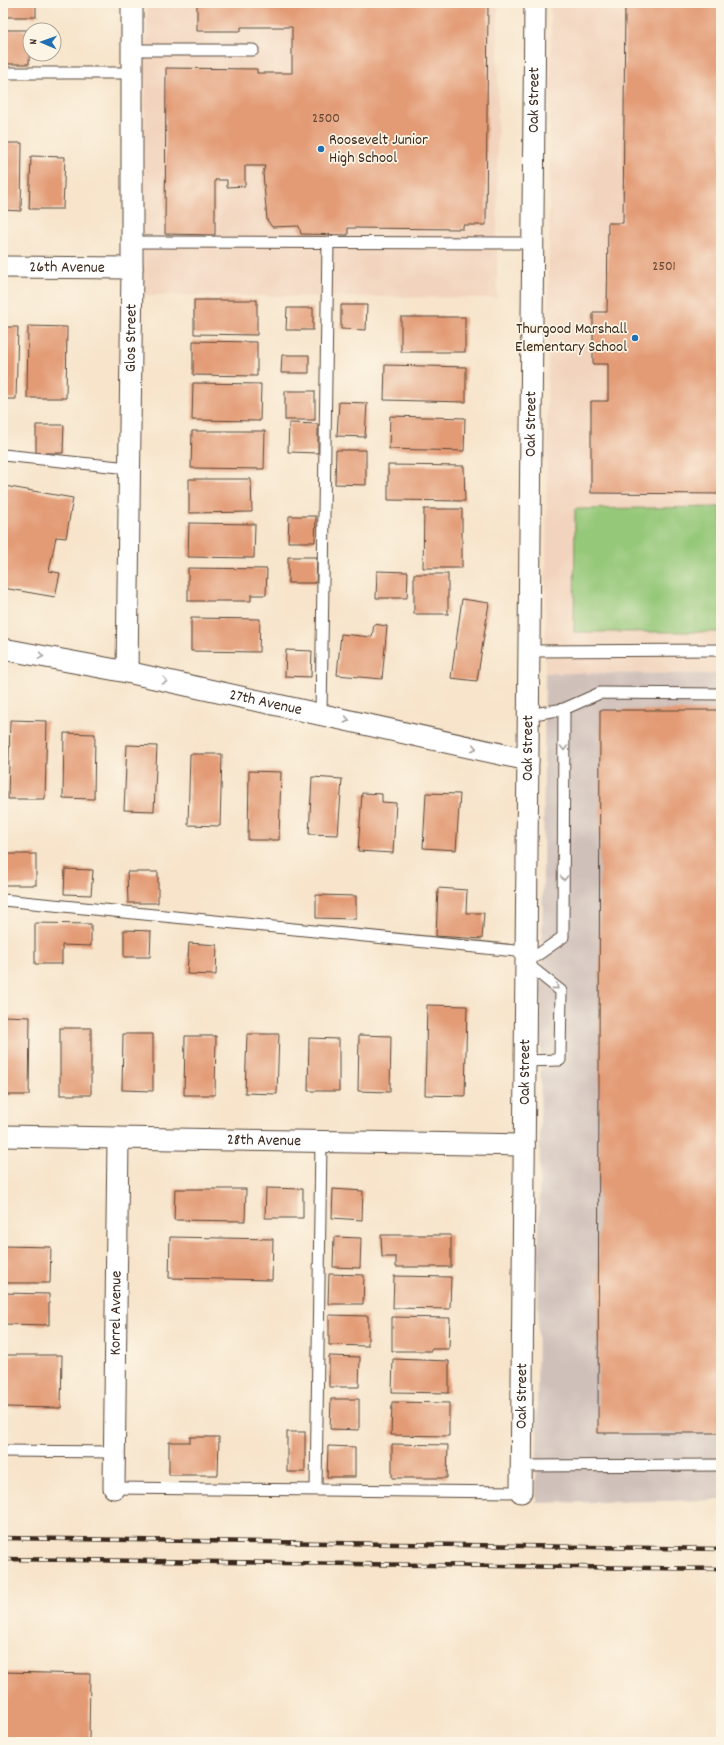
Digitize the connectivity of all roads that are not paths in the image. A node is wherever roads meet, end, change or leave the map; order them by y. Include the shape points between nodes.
1 (132, 3) edge
2 (535, 3) edge
3 (132, 50) junction
4 (253, 50) dead end
5 (3, 73) edge
6 (132, 73) junction
7 (132, 242) junction
8 (328, 242) junction
9 (533, 243) junction
10 (3, 267) edge
11 (132, 268) junction
12 (3, 455) edge
13 (129, 468) junction
14 (3, 648) edge
15 (721, 650) edge
16 (529, 651) junction
17 (127, 672) junction
18 (721, 694) edge
19 (564, 709) junction
20 (321, 714) junction
21 (528, 715) junction
22 (528, 760) junction
23 (3, 900) edge
24 (526, 957) junction
25 (525, 1061) junction
26 (3, 1136) edge
27 (118, 1138) junction
28 (320, 1142) junction
29 (524, 1145) junction
30 (3, 1451) edge
31 (115, 1452) junction
32 (721, 1465) edge
33 (521, 1466) junction
34 (114, 1488) joint
35 (316, 1489) junction
36 (521, 1492) joint

1 - 3 street, Glos Street
2 - 9 street, Oak Street
3 - 4 lane
3 - 6 street, Glos Street
5 - 6 lane
6 - 7 street, Glos Street
7 - 8 lane
7 - 11 street, Glos Street
8 - 9 lane
8 - 20 lane
9 - 16 street, Oak Street
10 - 11 street, 26th Avenue
11 - 13 street, Glos Street
12 - 13 lane
13 - 17 street, Glos Street
14 -> 17 street, 27th Avenue
15 - 16 lane
16 - 21 street, Oak Street
17 -> 20 street, 27th Avenue
18 - 19 lane via 600,693
19 - 21 lane
19 -> 24 lane via 563,937
20 -> 22 street, 27th Avenue
21 - 22 street, Oak Street
22 - 24 street, Oak Street
23 - 24 lane
24 - 25 street, Oak Street
24 -> 25 lane via 561,991 560,1060
25 - 29 street, Oak Street
26 - 27 street, 28th Avenue
27 - 28 street, 28th Avenue
27 - 31 street, Korrel Avenue
28 - 29 street, 28th Avenue
28 - 35 lane
29 - 33 street, Oak Street
30 - 31 lane
31 - 34 street, Korrel Avenue
32 - 33 lane
33 - 36 street, Oak Street
34 - 35 lane
35 - 36 lane

